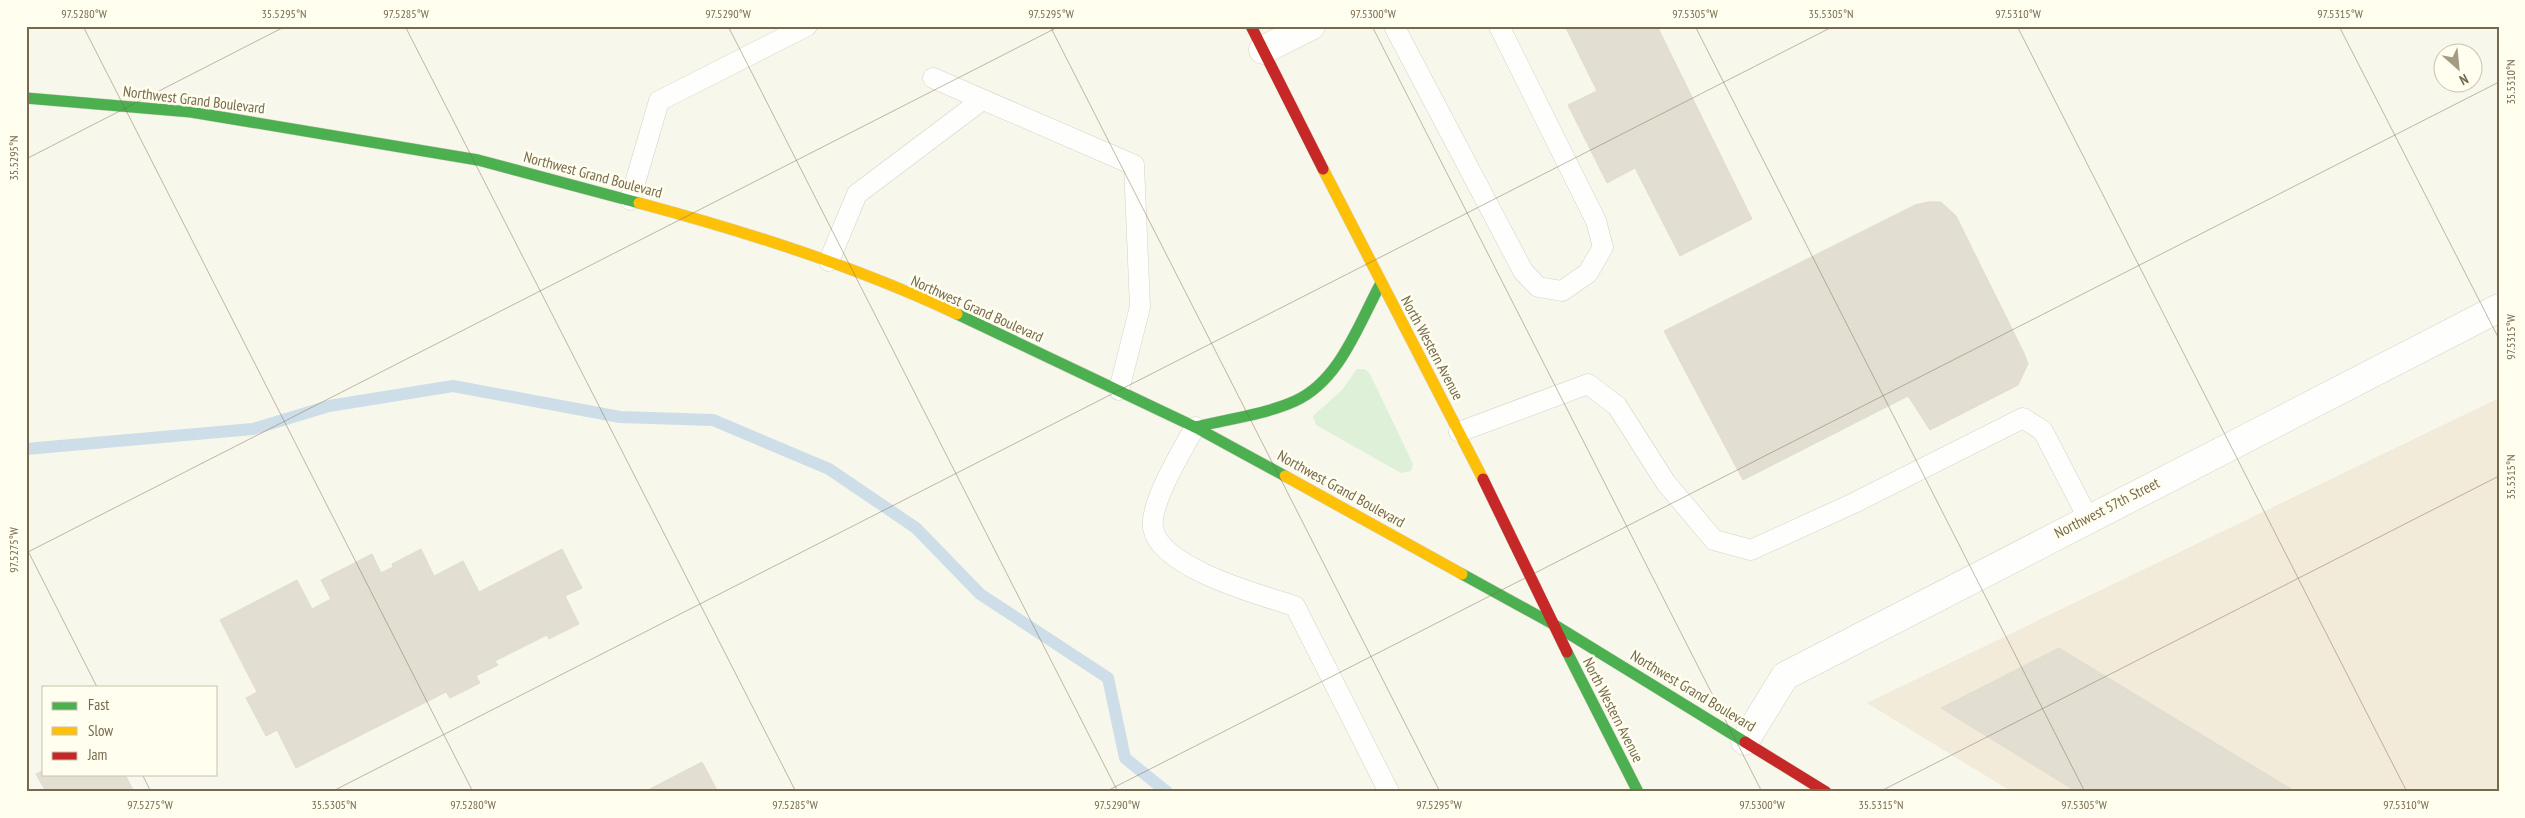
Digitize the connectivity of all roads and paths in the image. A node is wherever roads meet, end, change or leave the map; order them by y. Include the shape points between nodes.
1 (807, 26) edge
2 (1251, 26) edge
3 (1311, 26) edge
4 (1394, 26) edge
5 (1499, 26) edge
6 (1263, 50) junction
7 (933, 78) dead end
8 (26, 98) edge
9 (982, 100) junction
10 (630, 200) junction
11 (829, 262) junction
12 (1381, 283) junction
13 (2499, 308) edge
14 (1119, 390) junction
15 (1195, 427) junction
16 (1459, 432) junction
17 (2088, 518) junction
18 (1553, 624) junction
19 (1745, 741) junction
20 (1389, 792) edge
21 (1638, 792) edge
22 (1826, 792) edge

1 - 10 lane via 659,101
2 - 6 main road, North Western Avenue
3 - 6 street
4 - 5 lane via 1523,271 1538,288 1562,291 1588,273 1603,247 1596,221
6 - 12 main road, North Western Avenue
7 - 9 lane
8 - 10 main road, Northwest Grand Boulevard via 191,112 286,126 478,160
9 - 11 lane via 857,194
9 - 14 lane via 1134,165 1140,307
10 - 11 main road, Northwest Grand Boulevard via 733,228
11 - 14 main road, Northwest Grand Boulevard via 948,310
12 - 15 main road via 1338,363 1315,387 1296,401
12 - 16 main road, North Western Avenue
13 - 17 street, Northwest 57th Street
14 - 15 main road, Northwest Grand Boulevard
15 - 18 main road, Northwest Grand Boulevard
15 - 20 lane via 1159,494 1153,528 1163,548 1179,562 1243,590 1295,606
16 - 17 lane via 1588,384 1618,406 1666,483 1714,540 1751,550 1854,503 2023,418 2043,431
16 - 18 main road, North Western Avenue
17 - 19 street, Northwest 57th Street via 1784,676
18 - 19 main road, Northwest Grand Boulevard
18 - 21 main road, North Western Avenue
19 - 22 main road, Northwest Grand Boulevard

